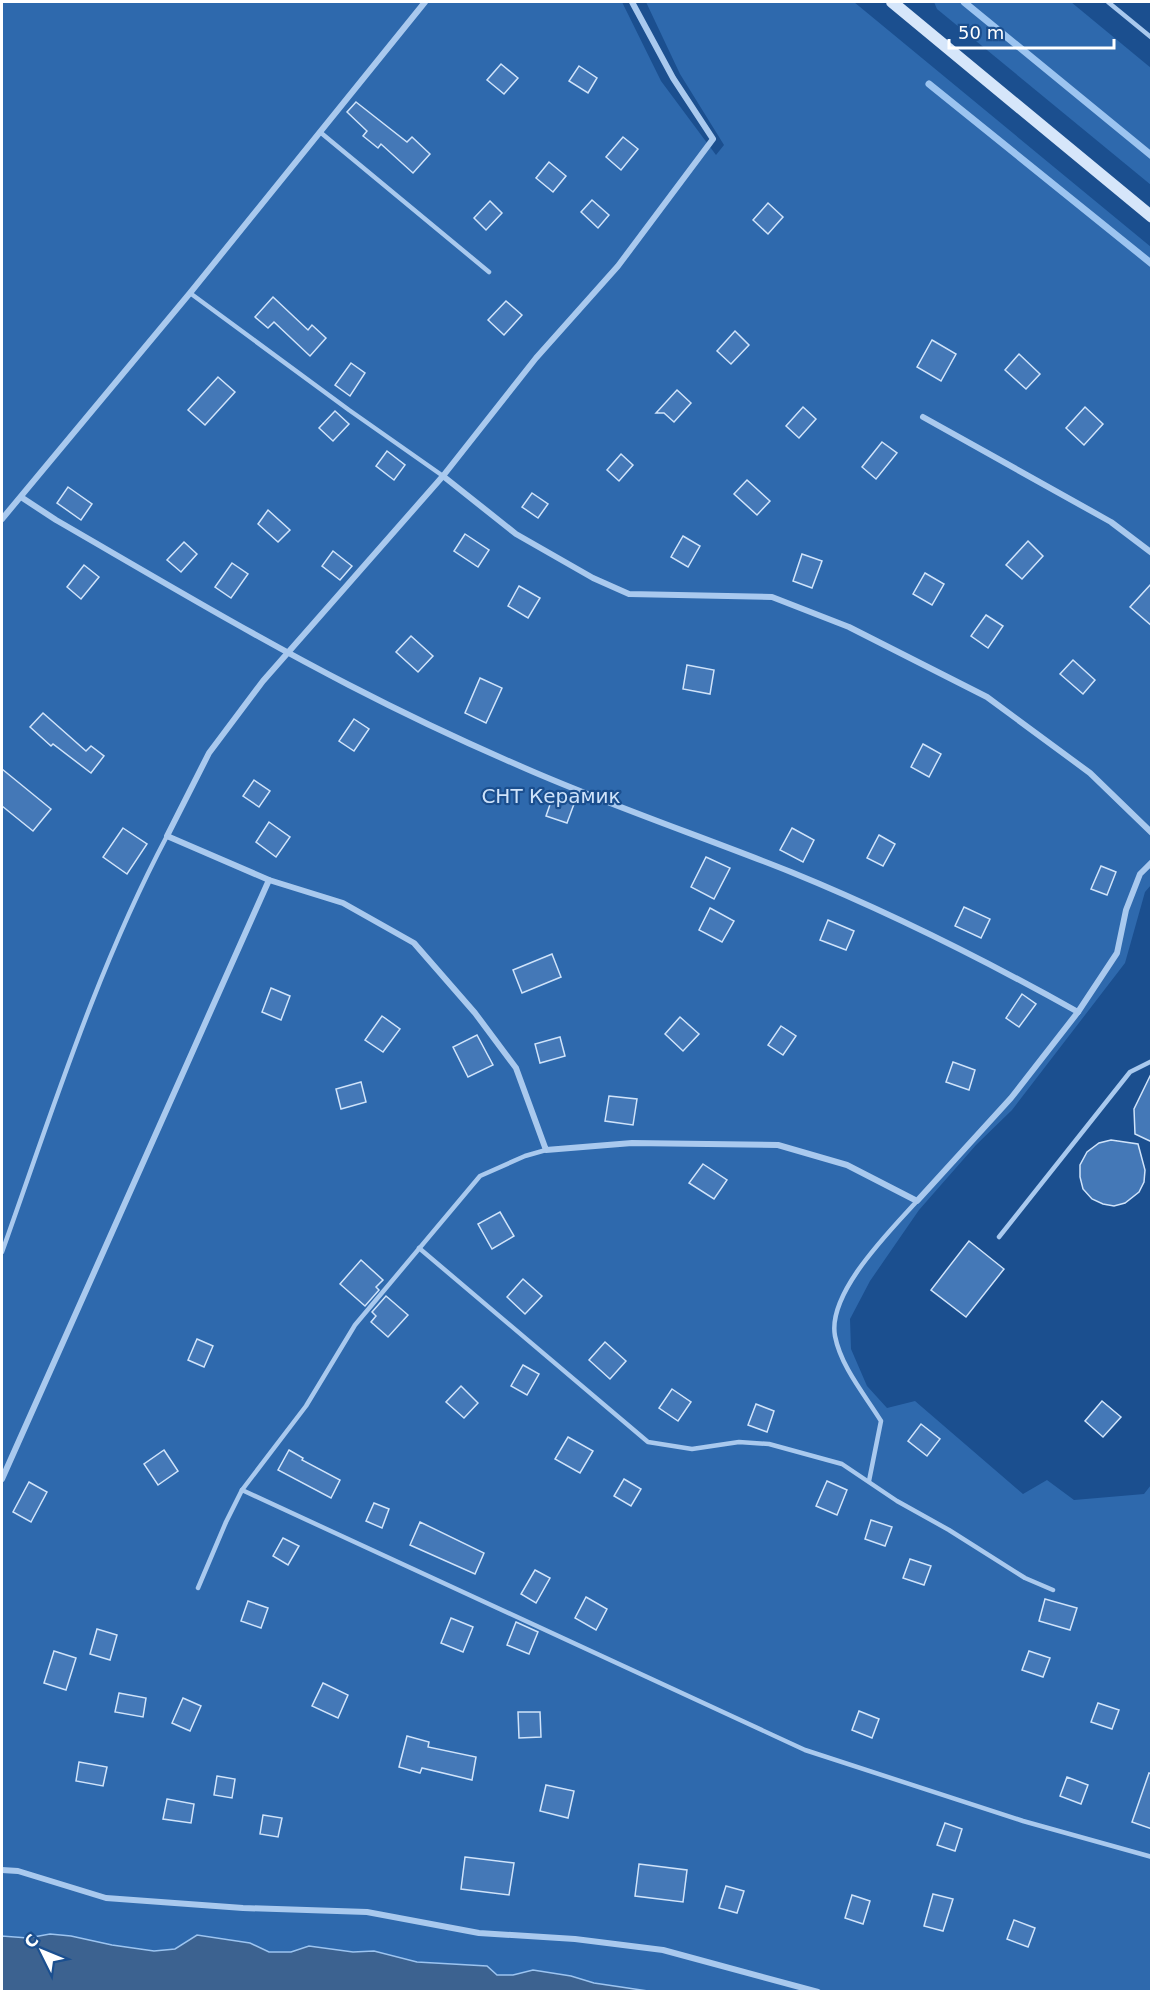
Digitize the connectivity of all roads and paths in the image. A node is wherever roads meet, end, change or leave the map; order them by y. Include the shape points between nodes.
1 (425, 2) edge
2 (632, 2) edge
3 (1108, 2) edge
4 (898, 3) edge
5 (1152, 38) edge
6 (320, 132) junction
7 (1152, 217) edge
8 (489, 272) dead end
9 (190, 293) junction
10 (923, 417) dead end
11 (443, 476) junction
12 (21, 497) junction
13 (2, 519) edge
14 (1152, 553) edge
15 (289, 652) junction
16 (1152, 833) edge
17 (167, 836) junction
18 (1152, 862) edge
19 (269, 880) junction
20 (1078, 1012) junction
21 (1152, 1061) edge
22 (546, 1150) junction
23 (916, 1201) junction
24 (999, 1237) dead end
25 (419, 1248) junction
26 (2, 1252) edge
27 (2, 1479) edge
28 (869, 1481) junction
29 (242, 1490) junction
30 (198, 1588) dead end
31 (1053, 1590) dead end
32 (1152, 1857) edge
33 (2, 1870) edge
34 (818, 1992) edge

1 - 6 street
2 - 11 street via 673,78 713,140 618,266 536,357
3 - 5 lane
4 - 7 main road
6 - 8 lane
6 - 9 street
9 - 11 lane
9 - 12 street
10 - 14 street via 1111,522
11 - 15 street
11 - 16 street via 516,534 593,579 629,594 772,597 849,627 987,697 1090,773
12 - 13 street
12 - 15 street
15 - 17 street via 209,753
15 - 20 street via 522,767 791,872 897,919
17 - 19 street
17 - 26 lane via 105,969
18 - 20 street via 1140,874 1126,910 1117,953
19 - 22 street via 343,903 414,943 475,1013 516,1068
19 - 27 street
20 - 23 street via 1011,1098
21 - 24 lane via 1130,1072
22 - 23 street via 632,1143 778,1145 847,1165
22 - 25 lane via 480,1176
23 - 28 lane via 866,1258 838,1307 834,1322 835,1338 845,1364 881,1421
25 - 28 lane via 648,1442 692,1449 739,1442 769,1444 842,1464
25 - 29 lane via 355,1325 306,1406
28 - 31 lane via 1026,1578
29 - 30 lane
29 - 32 lane via 805,1750 1023,1821
33 - 34 street via 18,1871 106,1898 367,1912 479,1933 663,1950

